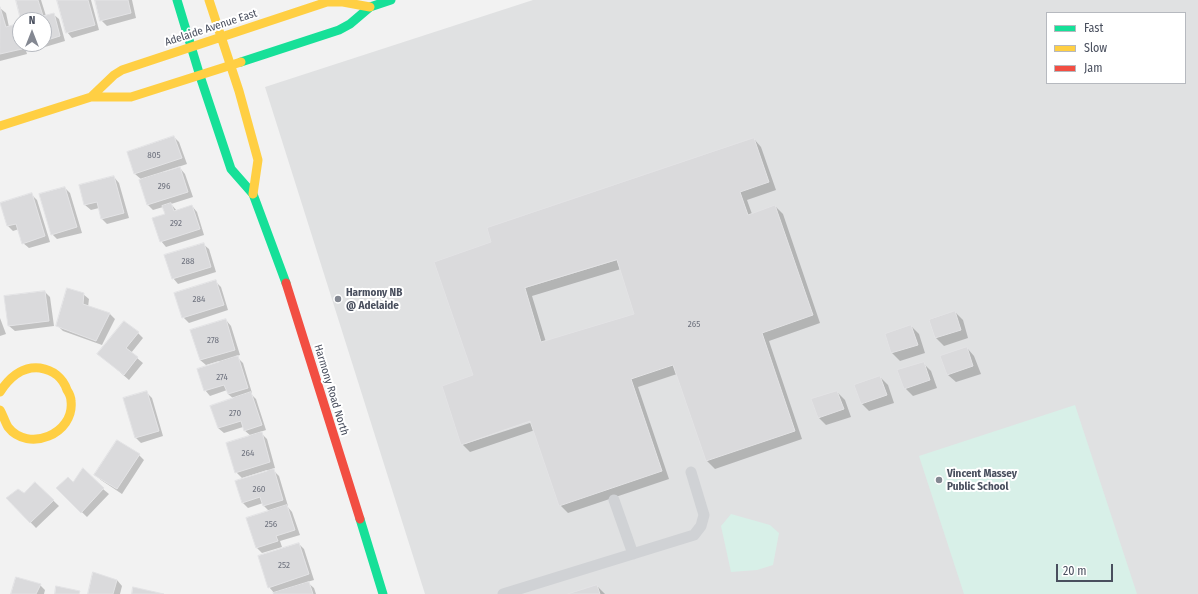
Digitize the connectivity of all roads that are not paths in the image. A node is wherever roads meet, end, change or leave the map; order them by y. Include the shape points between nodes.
1 (177, 0) edge
2 (209, 0) edge
3 (391, 0) edge
4 (370, 7) junction
5 (221, 37) junction
6 (191, 47) junction
7 (230, 66) junction
8 (200, 76) junction
9 (91, 97) junction
10 (0, 126) edge
11 (253, 194) junction
12 (0, 392) edge
13 (0, 410) edge
14 (691, 472) dead end
15 (614, 500) dead end
16 (633, 554) junction
17 (383, 594) edge
18 (503, 594) edge

1 - 6 main road, Harmony Road North
2 - 5 main road, Harmony Road North
3 - 4 main road, Adelaide Avenue East
4 - 5 main road, Adelaide Avenue East via 327,2
4 - 7 main road, Adelaide Avenue East via 339,30
5 - 6 main road, Adelaide Avenue East
5 - 7 main road, Harmony Road North
6 - 8 main road, Harmony Road North
6 - 9 main road, Adelaide Avenue East via 122,70
7 - 8 main road, Adelaide Avenue East
7 - 11 main road, Harmony Road North via 258,160
8 - 9 main road, Adelaide Avenue East via 131,97
8 - 11 main road, Harmony Road North via 231,169
9 - 10 main road, Adelaide Avenue East
11 - 17 main road, Harmony Road North via 285,281
12 - 13 main road via 9,379 19,372 30,368 42,368 63,380 72,402 65,425 57,433 34,440 22,438 12,432
14 - 16 lane via 704,514 701,526 694,535
15 - 16 lane
16 - 18 lane

